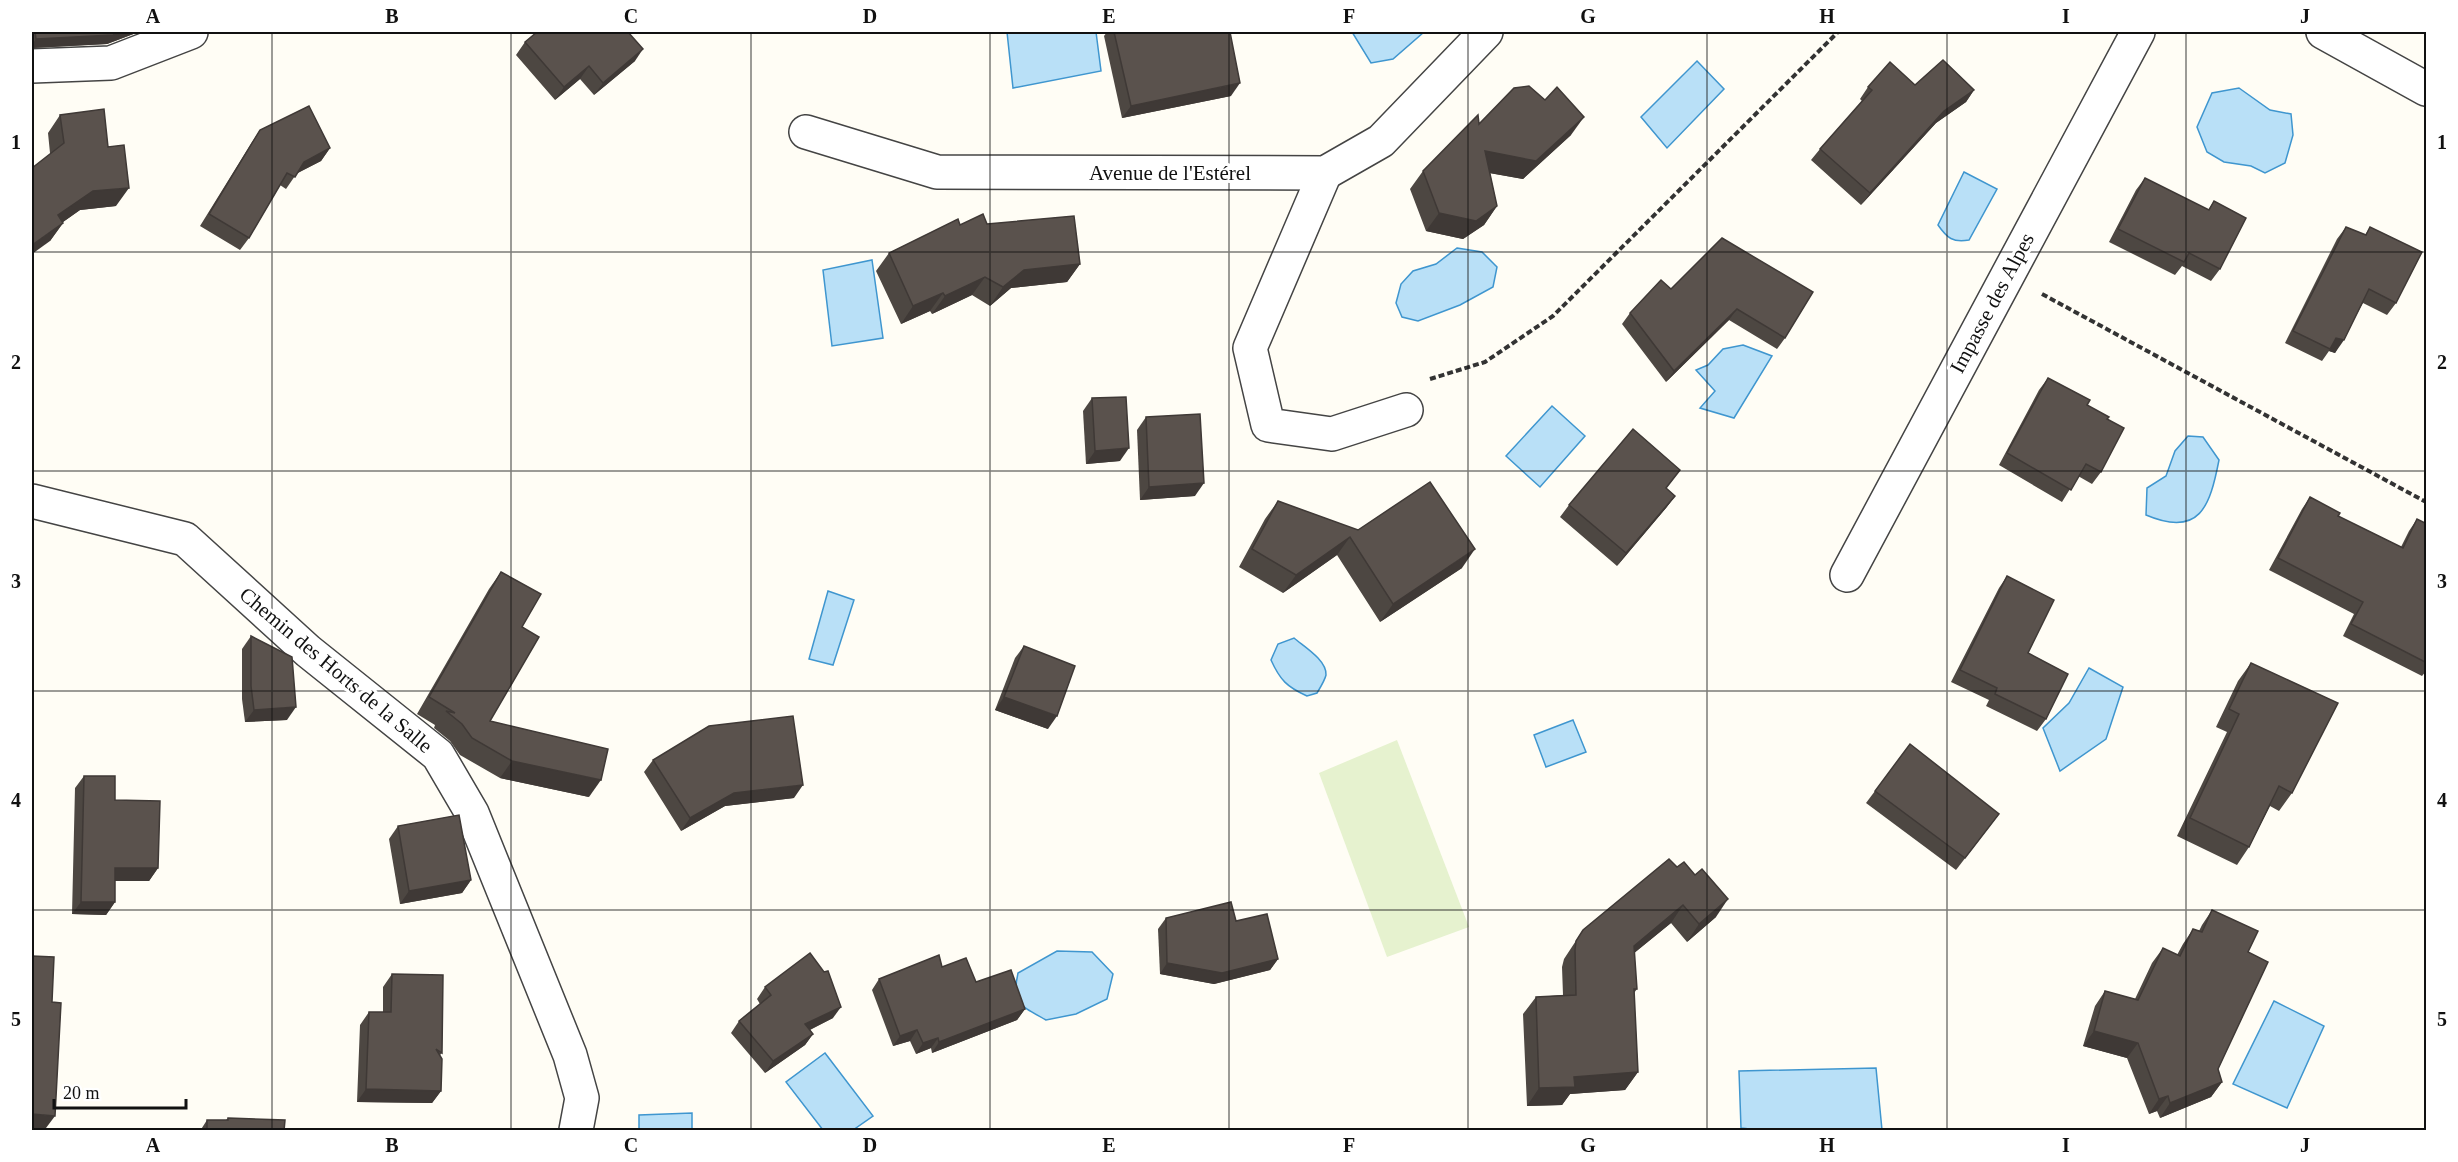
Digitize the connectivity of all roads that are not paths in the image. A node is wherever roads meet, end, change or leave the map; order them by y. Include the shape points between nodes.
1 (191, 32) edge
2 (1486, 32) edge
3 (2138, 32) edge
4 (2323, 32) edge
5 (32, 66) edge
6 (2427, 89) edge
7 (806, 132) dead end
8 (1325, 173) junction
9 (1406, 410) road end
10 (32, 501) edge
11 (1847, 575) dead end
12 (576, 1131) edge

1 - 5 street via 111,63
2 - 8 street, Avenue de l'Estérel via 1382,141
3 - 11 street, Impasse des Alpes
4 - 6 street
7 - 8 street, Avenue de l'Estérel via 937,172
8 - 9 street via 1250,348 1268,425 1332,434
10 - 12 street, Chemin des Horts de la Salle via 185,539 308,651 438,755 472,813 570,1055 582,1098

